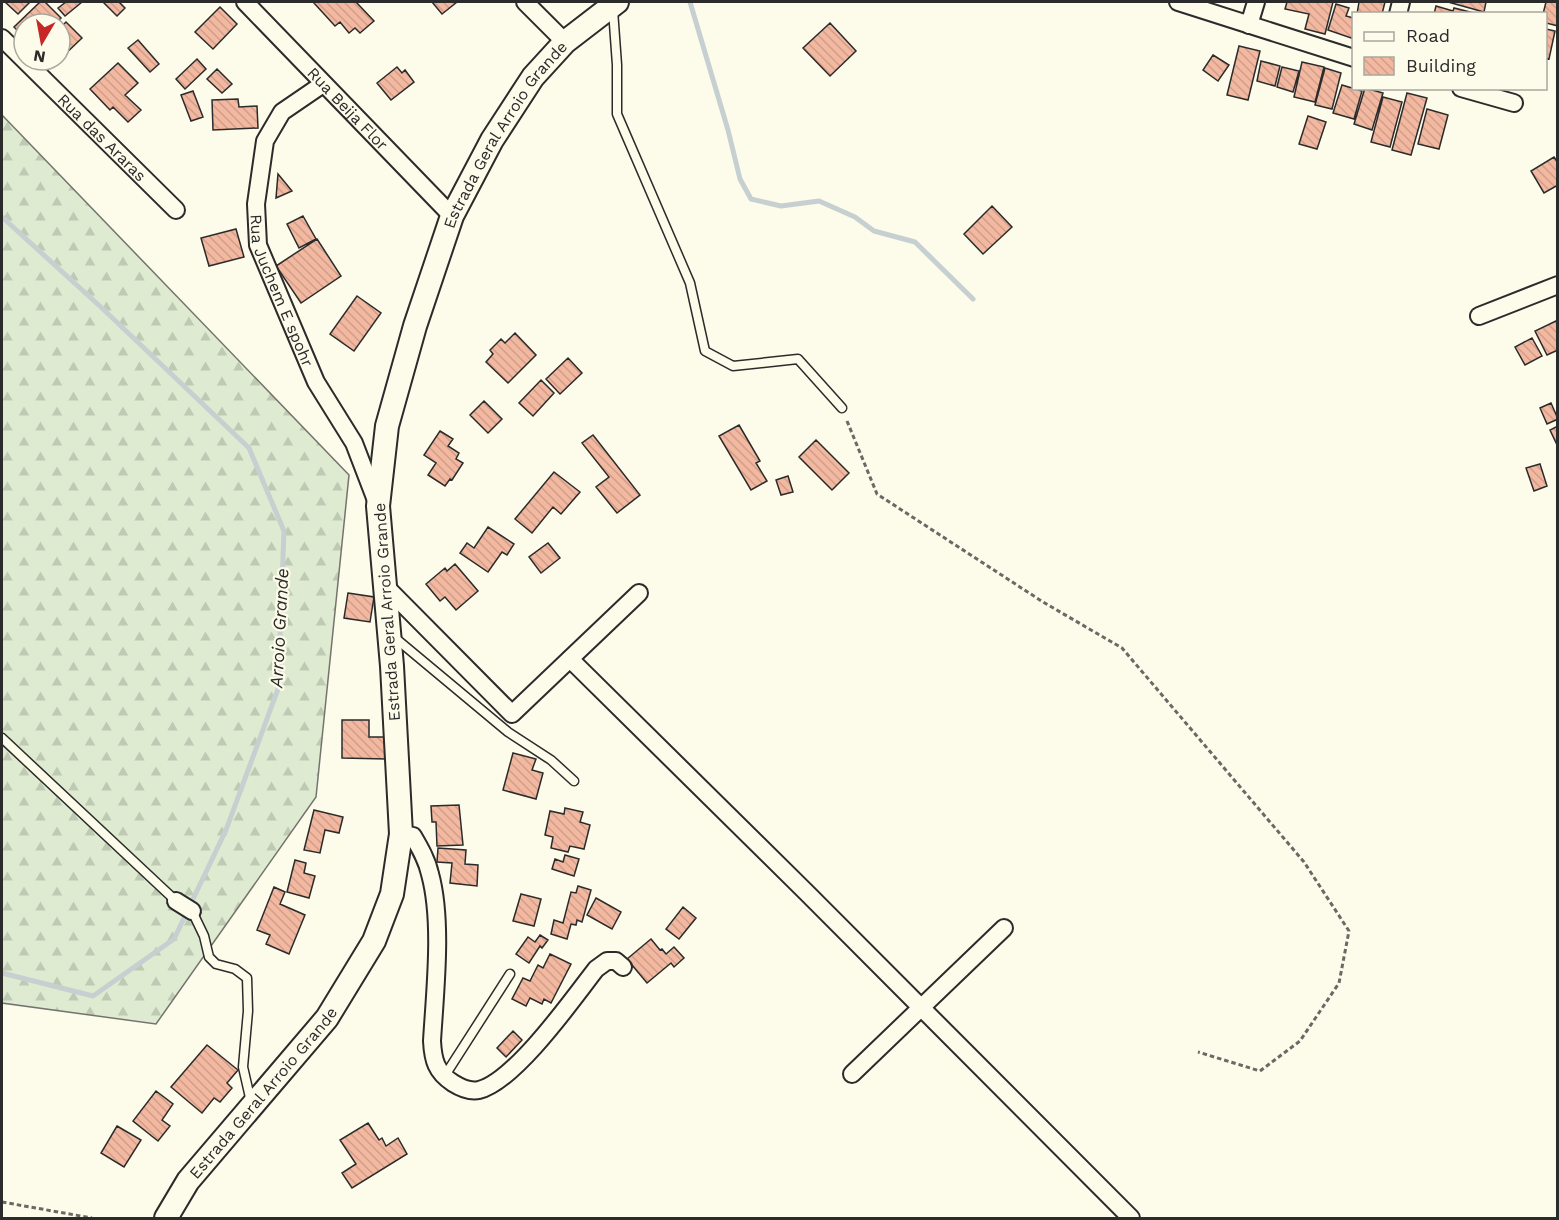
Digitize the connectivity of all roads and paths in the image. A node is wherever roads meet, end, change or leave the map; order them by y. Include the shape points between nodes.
1 (244, 2) edge
2 (525, 2) edge
3 (1178, 2) edge
4 (1256, 2) edge
5 (614, 4) edge
6 (1249, 25) junction
7 (2, 38) edge
8 (565, 42) junction
9 (1352, 58) edge
10 (323, 84) junction
11 (1468, 90) edge
12 (1514, 103) dead end
13 (177, 210) dead end
14 (452, 216) junction
15 (1557, 285) edge
16 (1479, 316) dead end
17 (842, 408) joint
18 (378, 506) junction
19 (385, 586) junction
20 (639, 593) dead end
21 (389, 633) junction
22 (570, 659) junction
23 (2, 738) edge
24 (574, 781) dead end
25 (401, 834) junction
26 (176, 901) joint
27 (192, 911) joint
28 (1004, 928) dead end
29 (623, 967) dead end
30 (510, 974) dead end
31 (922, 1008) junction
32 (1198, 1052) dead end
33 (852, 1074) dead end
34 (444, 1077) junction
35 (251, 1105) junction
36 (2, 1202) edge
37 (92, 1218) edge
38 (166, 1218) edge
39 (1131, 1218) edge

1 - 10 street, Rua Beija Flor
2 - 8 street
3 - 6 street
4 - 6 street
5 - 8 main road, Estrada Geral Arroio Grande
5 - 17 lane via 617,114 690,283 705,351 733,366 798,359
6 - 9 street
7 - 13 street, Rua das Araras
8 - 14 main road, Estrada Geral Arroio Grande via 533,77 492,140
10 - 14 street, Rua Beija Flor
10 - 18 street, Rua Juchem E spohr via 282,112 265,141 256,204 258,245 316,382 354,443
11 - 12 street
14 - 18 main road, Estrada Geral Arroio Grande via 387,426
15 - 16 street
17 - 32 path via 877,494 1042,602 1122,648 1304,862 1349,931 1339,983 1300,1041 1260,1071
18 - 19 main road, Estrada Geral Arroio Grande
19 - 21 main road, Estrada Geral Arroio Grande
19 - 22 street via 512,714
20 - 22 street
21 - 24 lane
21 - 25 main road, Estrada Geral Arroio Grande
22 - 31 street
23 - 26 lane
25 - 34 street via 413,836 430,875 436,911 432,1050 433,1060
25 - 35 main road, Estrada Geral Arroio Grande via 392,894 374,941 327,1018
26 - 27 street
27 - 35 lane via 209,957 248,978 243,1067
28 - 31 street
29 - 34 street via 616,961 607,961 596,969 541,1039 490,1086 476,1091 462,1089
30 - 34 lane
31 - 33 street
31 - 39 street
35 - 38 main road, Estrada Geral Arroio Grande via 188,1181
36 - 37 path

